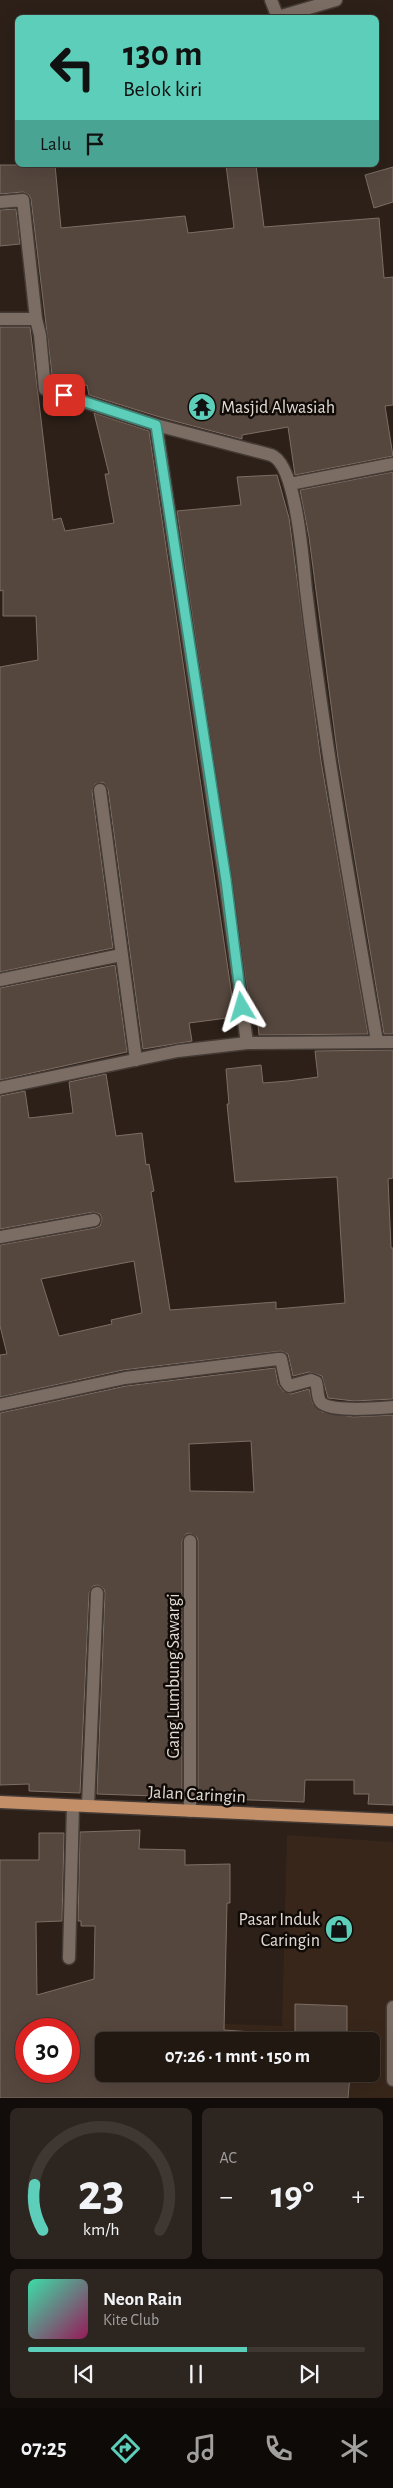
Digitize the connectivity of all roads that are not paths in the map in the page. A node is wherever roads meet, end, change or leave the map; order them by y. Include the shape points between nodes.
1 (271, 0) edge
2 (336, 0) edge
3 (277, 15) edge
4 (285, 15) edge
5 (0, 202) edge
6 (0, 319) edge
7 (36, 319) junction
8 (156, 425) junction
9 (393, 464) edge
10 (290, 484) junction
11 (100, 790) dead end
12 (120, 956) junction
13 (0, 980) edge
14 (377, 1041) junction
15 (393, 1042) edge
16 (247, 1043) junction
17 (136, 1060) junction
18 (0, 1088) edge
19 (94, 1220) dead end
20 (0, 1237) edge
21 (0, 1405) edge
22 (393, 1407) edge
23 (190, 1541) dead end
24 (97, 1594) dead end
25 (0, 1802) edge
26 (73, 1806) junction
27 (88, 1806) junction
28 (190, 1811) junction
29 (393, 1820) edge
30 (68, 1958) dead end
31 (393, 2007) edge
32 (393, 2080) edge

1 - 3 street
2 - 4 street
5 - 7 street via 23,200
6 - 7 street
7 - 8 street via 45,389
8 - 10 street via 276,457 282,463
8 - 16 street via 226,880
9 - 10 street
10 - 14 street via 301,543 318,693
11 - 12 street
12 - 13 street
12 - 17 street
14 - 15 street
14 - 16 street
16 - 17 street via 178,1051
17 - 18 street
19 - 20 street
21 - 22 street via 125,1378 281,1359 289,1386 311,1380 316,1382 324,1406
23 - 28 street, Gang Lumbung Sawargi
24 - 27 street
25 - 26 main road, Jalan Caringin
26 - 27 main road, Jalan Caringin
26 - 30 street
27 - 28 main road, Jalan Caringin
28 - 29 main road, Jalan Caringin
31 - 32 street

